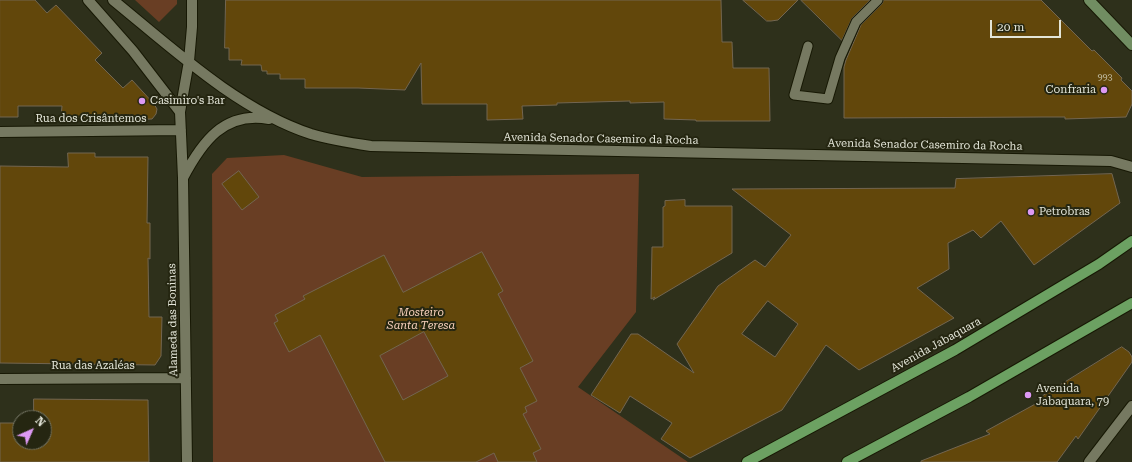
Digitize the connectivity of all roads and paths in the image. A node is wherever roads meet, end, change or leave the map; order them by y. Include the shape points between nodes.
1 (88, 0) edge
2 (113, 0) edge
3 (192, 0) edge
4 (878, 0) edge
5 (1089, 0) edge
6 (1132, 45) edge
7 (808, 46) dead end
8 (188, 61) junction
9 (180, 112) junction
10 (277, 120) junction
11 (182, 130) junction
12 (0, 132) edge
13 (1132, 167) edge
14 (183, 178) junction
15 (1132, 241) edge
16 (1132, 303) edge
17 (186, 378) junction
18 (0, 379) edge
19 (1132, 406) edge
20 (187, 462) edge
21 (747, 462) edge
22 (847, 462) edge
23 (1089, 462) edge

1 - 9 street via 133,51
2 - 8 street, Avenida Senador Casemiro da Rocha
3 - 8 street, Alameda das Boninas
4 - 7 lane via 856,22 840,58 828,99 794,95
5 - 6 street
8 - 9 street, Alameda das Boninas
8 - 10 street, Avenida Senador Casemiro da Rocha via 250,106
9 - 11 street, Alameda das Boninas
10 - 13 street, Avenida Senador Casemiro da Rocha via 311,134 371,146 1111,161
10 - 14 street via 261,117 234,120 216,132 201,148
11 - 12 street, Rua dos Crisântemos
11 - 14 street, Alameda das Boninas
14 - 17 street, Alameda das Boninas
15 - 21 main road, Avenida Jabaquara via 1099,264 955,350
16 - 22 main road via 969,397
17 - 18 street, Rua das Azaléas
17 - 20 street, Alameda das Boninas
19 - 23 street

